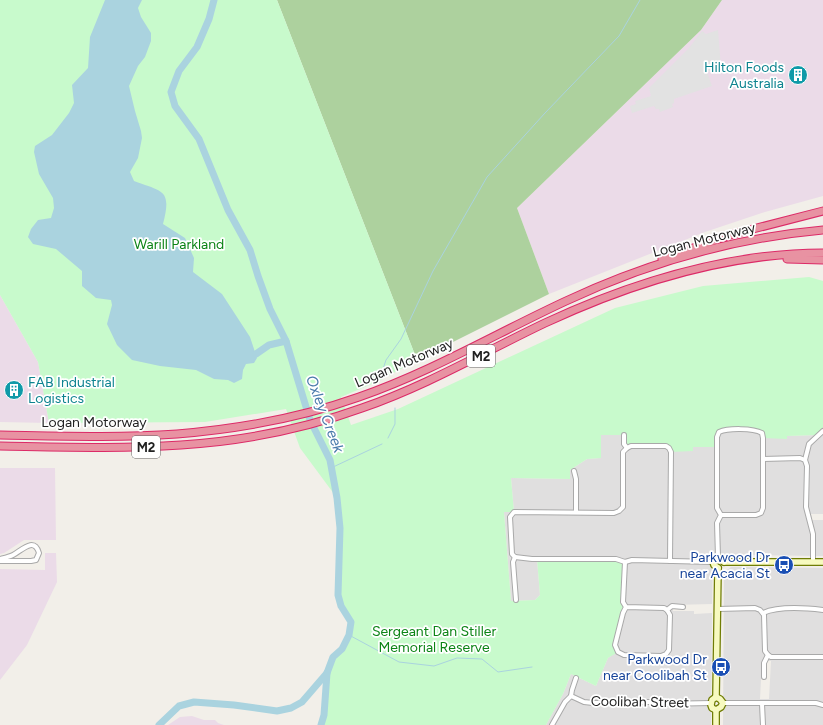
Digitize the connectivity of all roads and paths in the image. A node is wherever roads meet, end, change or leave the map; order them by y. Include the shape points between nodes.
1 (823, 211) edge
2 (823, 230) edge
3 (823, 253) edge
4 (823, 260) edge
5 (718, 265) junction
6 (646, 268) junction
7 (823, 431) edge
8 (624, 435) dead end
9 (0, 436) edge
10 (0, 446) edge
11 (626, 448) junction
12 (763, 459) junction
13 (805, 460) junction
14 (574, 471) dead end
15 (576, 512) junction
16 (721, 515) junction
17 (515, 557) junction
18 (718, 557) junction
19 (0, 560) edge
20 (670, 561) junction
21 (625, 562) junction
22 (713, 562) junction
23 (724, 562) junction
24 (813, 562) junction
25 (823, 562) edge
26 (718, 568) junction
27 (516, 600) dead end
28 (626, 607) junction
29 (683, 607) dead end
30 (718, 609) junction
31 (667, 610) junction
32 (823, 610) edge
33 (763, 613) junction
34 (768, 655) junction
35 (823, 657) edge
36 (764, 677) dead end
37 (576, 678) dead end
38 (571, 696) junction
39 (716, 697) junction
40 (711, 703) junction
41 (723, 703) junction
42 (762, 704) junction
43 (823, 705) edge
44 (716, 710) junction
45 (552, 725) edge
46 (716, 725) edge
47 (763, 725) edge

1 - 6 highway via 696,246 654,262
2 - 6 highway, Logan Motorway / M2 via 728,245
3 - 5 highway, Logan Motorway / M2 via 771,256
4 - 5 highway via 791,259
5 - 10 highway, Logan Motorway / M2 via 653,281 592,303 421,385 347,413 291,429 176,445
6 - 9 highway, Logan Motorway / M2 via 565,301 400,382 344,402 288,417 235,428 176,434
7 - 13 street via 809,444
8 - 11 street
11 - 15 street via 623,452 623,506 614,513
11 - 20 street via 666,446 671,452
12 - 13 street
12 - 16 street via 761,513
12 - 16 street via 762,433 757,430 719,432 717,508
13 - 24 street via 806,507 813,534
14 - 15 street
15 - 17 street via 514,512 510,517 512,554
16 - 18 street via 717,523
17 - 21 street via 616,559
17 - 27 street via 513,562
18 - 22 street
18 - 23 street
19 - 19 street via 13,556 29,545 38,548 36,560
20 - 21 street
20 - 22 street
21 - 28 street via 623,602
22 - 26 street via 714,567
23 - 24 street
23 - 26 street via 723,566
24 - 25 street
26 - 30 street
28 - 31 street
28 - 31 street via 615,645 618,652 624,655 666,654 669,650 670,615
29 - 31 street via 672,606
30 - 33 street via 755,608
30 - 39 street
32 - 33 street via 809,608
33 - 34 street via 765,651
34 - 35 street
34 - 36 street via 764,663
37 - 38 street
38 - 40 street, Coolibah Street via 593,703
38 - 45 street
39 - 40 street
39 - 41 street
40 - 44 street via 712,708
41 - 42 street
41 - 44 street
42 - 43 street
42 - 47 street
44 - 46 street

